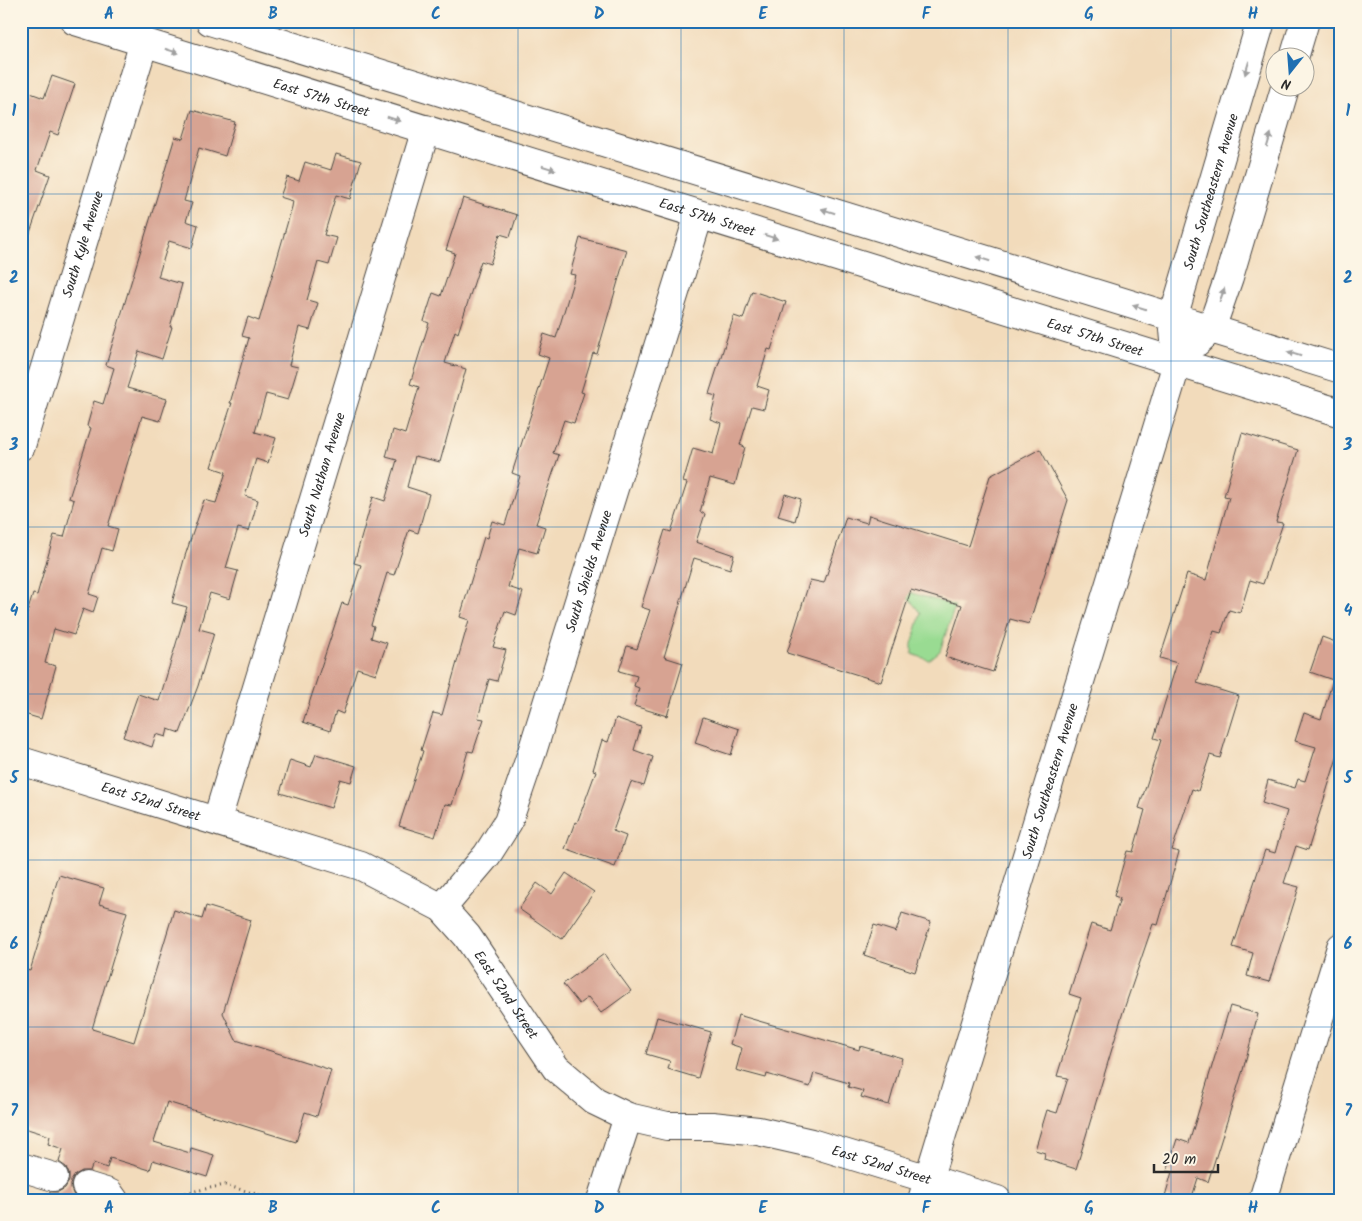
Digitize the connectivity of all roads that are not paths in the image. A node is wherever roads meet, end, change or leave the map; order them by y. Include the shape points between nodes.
1 (75, 21) edge
2 (210, 21) edge
3 (1261, 21) edge
4 (1305, 21) edge
5 (144, 42) junction
6 (1297, 48) edge
7 (1282, 98) edge
8 (426, 129) junction
9 (698, 214) junction
10 (1174, 318) junction
11 (1211, 329) junction
12 (1177, 363) junction
13 (1341, 368) edge
14 (1341, 413) edge
15 (21, 446) edge
16 (21, 761) edge
17 (217, 820) junction
18 (442, 908) junction
19 (1341, 947) edge
20 (628, 1117) junction
21 (21, 1167) edge
22 (54, 1177) dead end
23 (86, 1186) dead end
24 (925, 1189) edge
25 (114, 1200) edge
26 (601, 1200) edge
27 (997, 1200) edge
28 (1263, 1200) edge

1 - 5 main road, East 57th Street
10 -> 2 main road
3 -> 10 main road, South Southeastern Avenue
4 - 6 main road
5 -> 8 main road, East 57th Street
5 - 15 main road, South Kyle Avenue
11 -> 7 main road, South Southeastern Avenue
8 -> 9 main road, East 57th Street
8 - 17 main road, South Nathan Avenue
9 -> 12 main road, East 57th Street
9 - 18 main road, South Shields Avenue via 508,822 487,855
10 - 11 main road
10 - 12 main road, South Southeastern Avenue
11 - 12 main road, South Southeastern Avenue
13 -> 11 main road
12 - 14 main road, East 57th Street
12 - 24 main road, South Southeastern Avenue
16 - 17 main road, East 52nd Street
17 - 18 main road, East 52nd Street via 361,866
18 - 20 main road, East 52nd Street via 468,936 556,1068 595,1101
19 - 28 main road
20 - 24 main road, East 52nd Street via 667,1126 712,1126 812,1143
20 - 26 main road
21 - 22 main road
23 - 25 main road via 110,1193
24 - 27 main road, East 52nd Street

